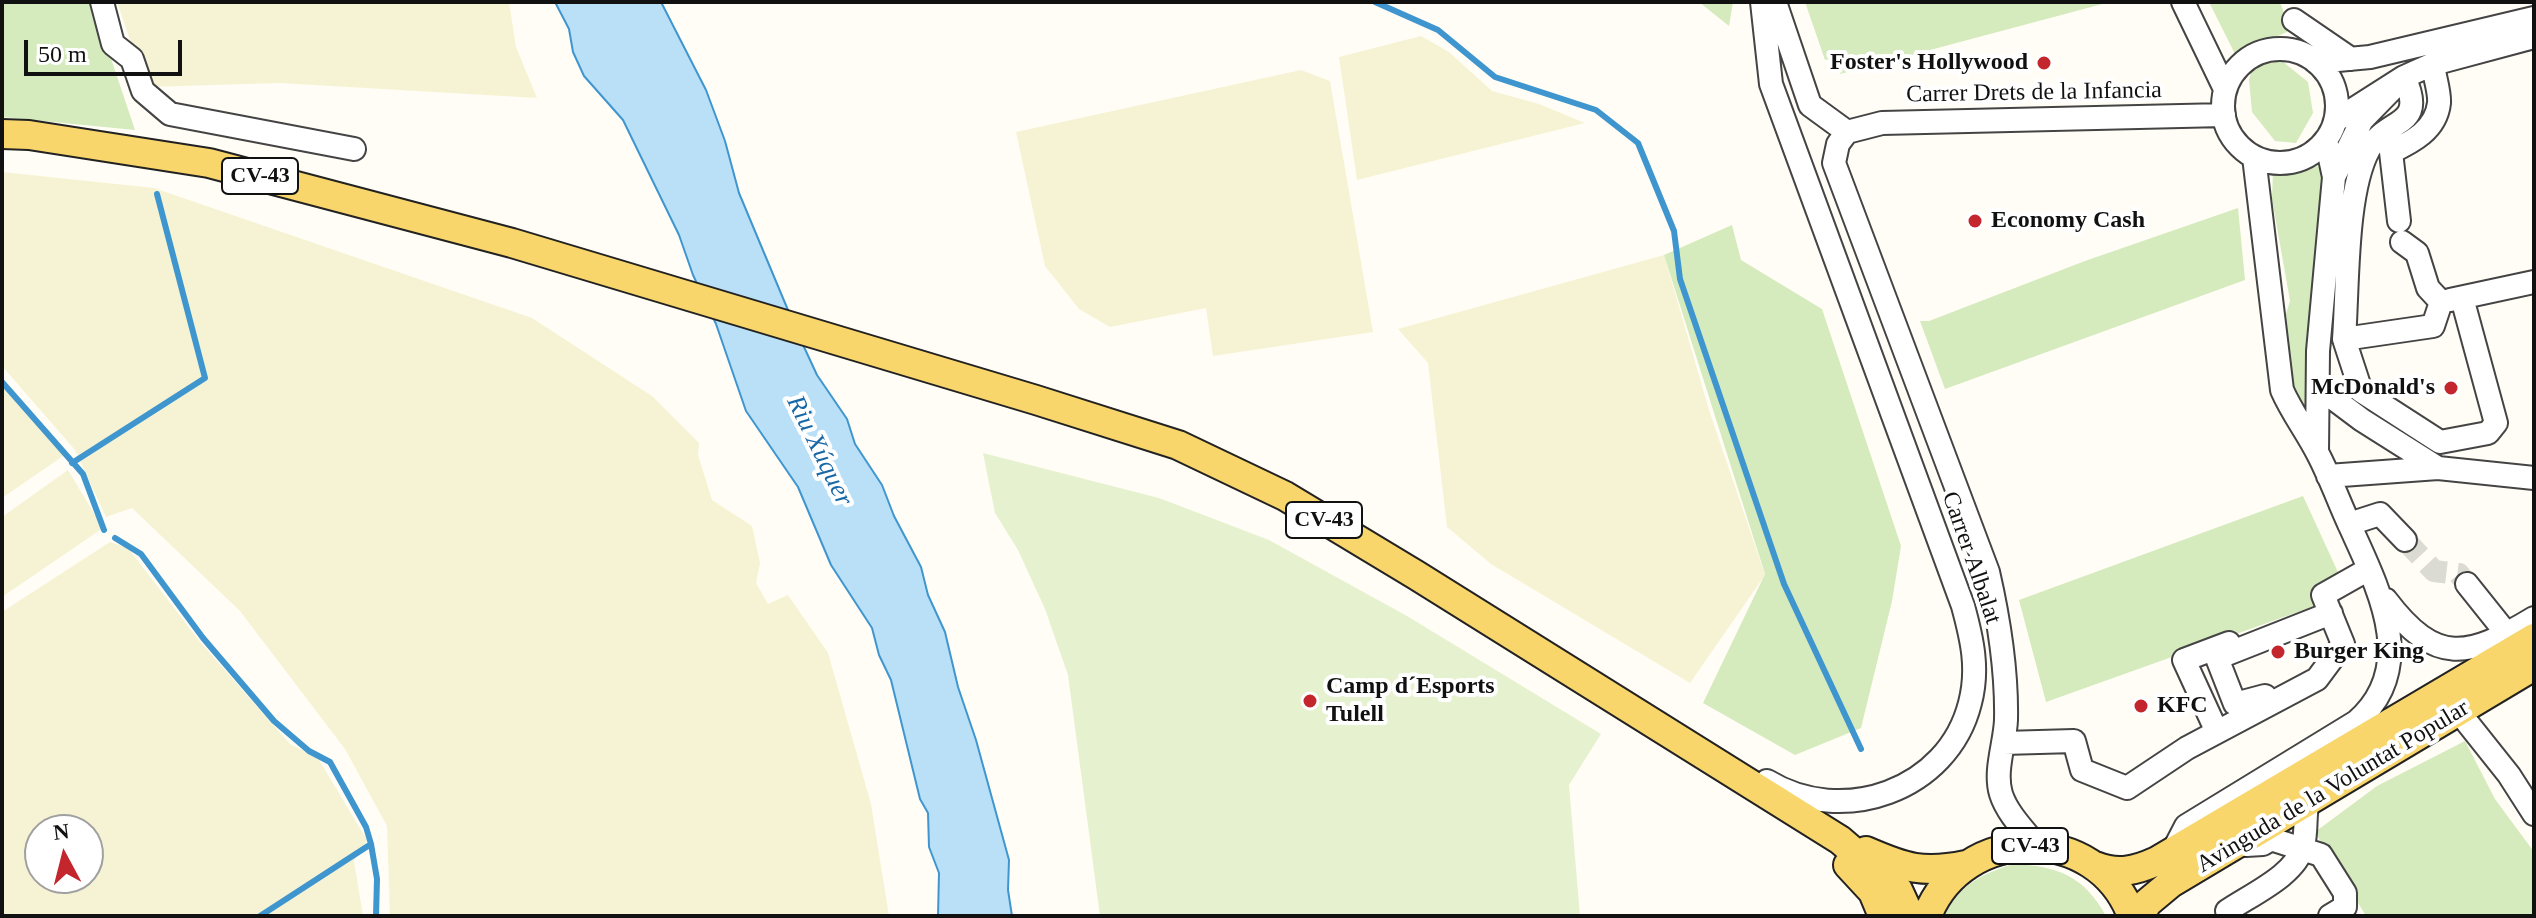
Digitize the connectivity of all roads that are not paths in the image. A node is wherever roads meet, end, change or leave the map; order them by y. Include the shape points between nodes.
1 (102, 2) edge
2 (1762, 2) edge
3 (1775, 2) edge
4 (2183, 2) edge
5 (2290, 11) edge
6 (2534, 18) edge
7 (2534, 37) edge
8 (2310, 58) junction
9 (2351, 59) junction
10 (2433, 64) junction
11 (2404, 77) junction
12 (2225, 89) junction
13 (2224, 115) junction
14 (2331, 131) junction
15 (1847, 132) junction
16 (2, 134) edge
17 (354, 149) dead end
18 (2254, 157) junction
19 (2334, 177) junction
20 (2534, 282) edge
21 (2452, 300) junction
22 (2344, 339) junction
23 (2318, 387) junction
24 (2317, 452) junction
25 (2438, 468) junction
26 (2328, 476) junction
27 (2534, 478) edge
28 (2349, 524) junction
29 (2405, 540) tunnel mouth
30 (2369, 569) junction
31 (2467, 584) tunnel mouth
32 (2380, 594) junction
33 (2330, 610) junction
34 (2534, 618) edge
35 (2521, 636) edge
36 (2534, 666) edge
37 (1590, 684) junction
38 (2297, 690) junction
39 (2466, 721) dead end
40 (2217, 732) junction
41 (2004, 743) junction
42 (1688, 745) junction
43 (2308, 801) junction
44 (2534, 814) edge
45 (1840, 840) junction
46 (2036, 845) junction
47 (2233, 846) junction
48 (2303, 849) junction
49 (2173, 851) junction
50 (1966, 865) junction
51 (2095, 866) junction
52 (1883, 916) edge
53 (1910, 916) edge
54 (1927, 916) edge
55 (2132, 916) edge
56 (2140, 916) edge
57 (2230, 916) edge
58 (2330, 916) edge

1 - 17 street via 113,44 132,59 143,91 170,114
2 - 37 street, Carrer Albalat via 1766,57 1779,111 1963,606 1974,653 1970,702 1946,751 1917,778 1882,796 1840,802 1787,792
3 - 15 street via 1810,105
4 - 12 street
5 - 8 street
5 - 9 street
6 - 9 street
7 - 10 street
8 - 9 street
8 - 12 street via 2285,49 2265,51 2234,72
8 - 14 street via 2335,89
10 - 11 street
10 - 21 street via 2439,103 2430,127 2391,152 2400,231 2417,253 2428,288
11 - 14 street
11 - 19 street via 2362,120
11 - 22 street via 2412,107 2369,148 2354,193
12 - 13 street
13 - 15 street, Carrer Drets de la Infancia via 1882,123
13 - 18 street via 2229,132
14 - 18 street via 2301,159 2286,163
14 - 19 street
15 - 41 street, Carrer Albalat via 1834,163 1988,572 2004,675
16 - 37 main road, CV-43 via 209,163 512,243 1178,445 1285,496
18 - 24 street via 2282,390
19 - 23 street
20 - 21 street
21 - 22 street via 2433,326
21 - 22 street via 2496,423 2488,433 2440,442 2387,408 2361,391
23 - 24 street
23 - 25 street
24 - 26 street
25 - 26 street
25 - 27 street
26 - 28 street
28 - 29 street via 2380,514
28 - 30 street
30 - 32 street
30 - 33 street via 2323,595
31 - 35 street
32 - 35 street, Avinguda de la Voluntat Popular via 2406,627 2445,648
32 - 49 street, Avinguda de la Voluntat Popular via 2389,655 2386,675 2367,713 2186,826
33 - 38 street via 2343,644 2317,679
33 - 38 street via 2217,658 2235,704 2291,687
33 - 40 street via 2184,660
34 - 35 street, Avinguda de la Voluntat Popular
35 - 49 main road, Avinguda de la Voluntat Popular
36 - 43 main road, Avinguda de la Voluntat Popular
37 - 42 main road, CV-43
38 - 40 street
39 - 44 street
40 - 41 street via 2127,788 2082,770 2074,741
41 - 46 street, Carrer Albalat via 2000,793
42 - 45 main road, CV-43
42 - 52 main road via 1763,809 1858,873
43 - 47 main road, Avinguda de la Voluntat Popular
43 - 48 street
45 - 50 main road, CV-43 via 1921,870
45 - 53 main road, CV-43 via 1898,890
46 - 50 main road, CV-43 via 2011,847
46 - 51 main road, CV-43
47 - 48 street via 2271,839
47 - 56 main road, Avinguda de la Voluntat Popular via 2155,894
48 - 57 street via 2295,866 2227,911
48 - 58 street via 2321,855 2345,893 2345,907
49 - 51 main road, Avinguda de la Voluntat Popular via 2125,872
50 - 54 main road, CV-43 via 1940,891
51 - 55 main road, CV-43

